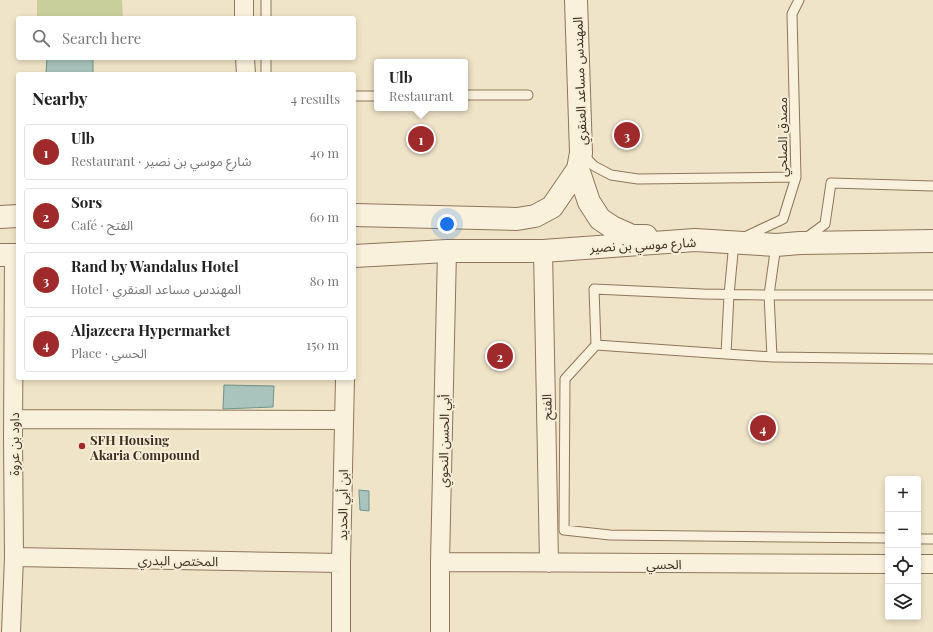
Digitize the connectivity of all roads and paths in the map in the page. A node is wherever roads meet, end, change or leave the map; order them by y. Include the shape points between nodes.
1 (244, 0) edge
2 (266, 0) edge
3 (576, 0) edge
4 (799, 0) edge
5 (244, 16) edge
6 (266, 16) edge
7 (245, 60) edge
8 (266, 60) edge
9 (246, 72) edge
10 (266, 72) edge
11 (468, 95) edge
12 (528, 95) dead end
13 (356, 96) edge
14 (374, 96) edge
15 (580, 161) junction
16 (796, 177) junction
17 (933, 186) edge
18 (356, 215) edge
19 (0, 216) edge
20 (16, 216) edge
21 (695, 240) junction
22 (933, 241) edge
23 (734, 242) junction
24 (800, 243) junction
25 (776, 245) junction
26 (447, 251) junction
27 (543, 251) junction
28 (11, 255) edge
29 (356, 256) edge
30 (729, 295) junction
31 (769, 295) junction
32 (933, 295) edge
33 (596, 345) junction
34 (726, 354) junction
35 (772, 357) junction
36 (933, 359) edge
37 (346, 380) edge
38 (13, 419) junction
39 (344, 420) junction
40 (6, 437) edge
41 (885, 538) edge
42 (921, 538) edge
43 (933, 539) edge
44 (14, 557) junction
45 (440, 562) junction
46 (341, 563) junction
47 (549, 563) junction
48 (885, 564) edge
49 (921, 564) edge
50 (933, 564) edge
51 (5, 611) edge
52 (11, 632) edge
53 (341, 632) edge
54 (440, 632) edge

1 - 5 street
2 - 6 lane
3 - 15 street, المهندس مساعد العنقري
4 - 16 lane, مصدق الصلحي via 792,14
7 - 9 street
8 - 10 lane
11 - 12 lane
13 - 14 lane
15 - 16 lane via 611,174 638,179
15 - 18 street via 552,207 535,216 517,218
15 - 21 street, المهندس مساعد العنقري via 589,202 600,219 632,236
16 - 23 lane, مصدق الصلحي via 783,219
17 - 24 lane via 831,183 826,224
19 - 20 street
21 - 23 street, شارع موسي بن نصير
21 - 27 street, شارع موسي بن نصير
22 - 24 street, شارع موسي بن نصير
23 - 25 street, شارع موسي بن نصير
23 - 30 lane
24 - 25 street, شارع موسي بن نصير
25 - 31 lane
26 - 27 street, شارع موسي بن نصير
26 - 29 street, شارع موسي بن نصير
26 - 45 street, أبي الحسن النحوي
27 - 47 street, الفتح
28 - 38 street, داود بن عروة
30 - 31 lane
30 - 33 lane via 594,289
30 - 34 lane
31 - 32 lane
31 - 35 lane
33 - 34 lane
33 - 41 lane via 565,379 564,530 610,535
34 - 35 lane
35 - 36 lane
37 - 39 street, ابن أبي الحديد
38 - 39 street
38 - 40 street, داود بن عروة
39 - 46 street, ابن أبي الحديد
40 - 44 street, داود بن عروة
42 - 43 lane
44 - 46 street, المختص البدري
44 - 51 street, داود بن عروة
45 - 47 street, الحسي
45 - 54 street, أبي الحسن النحوي
46 - 53 street, ابن أبي الحديد
47 - 48 street, الحسي
49 - 50 street
51 - 52 street, داود بن عروة

